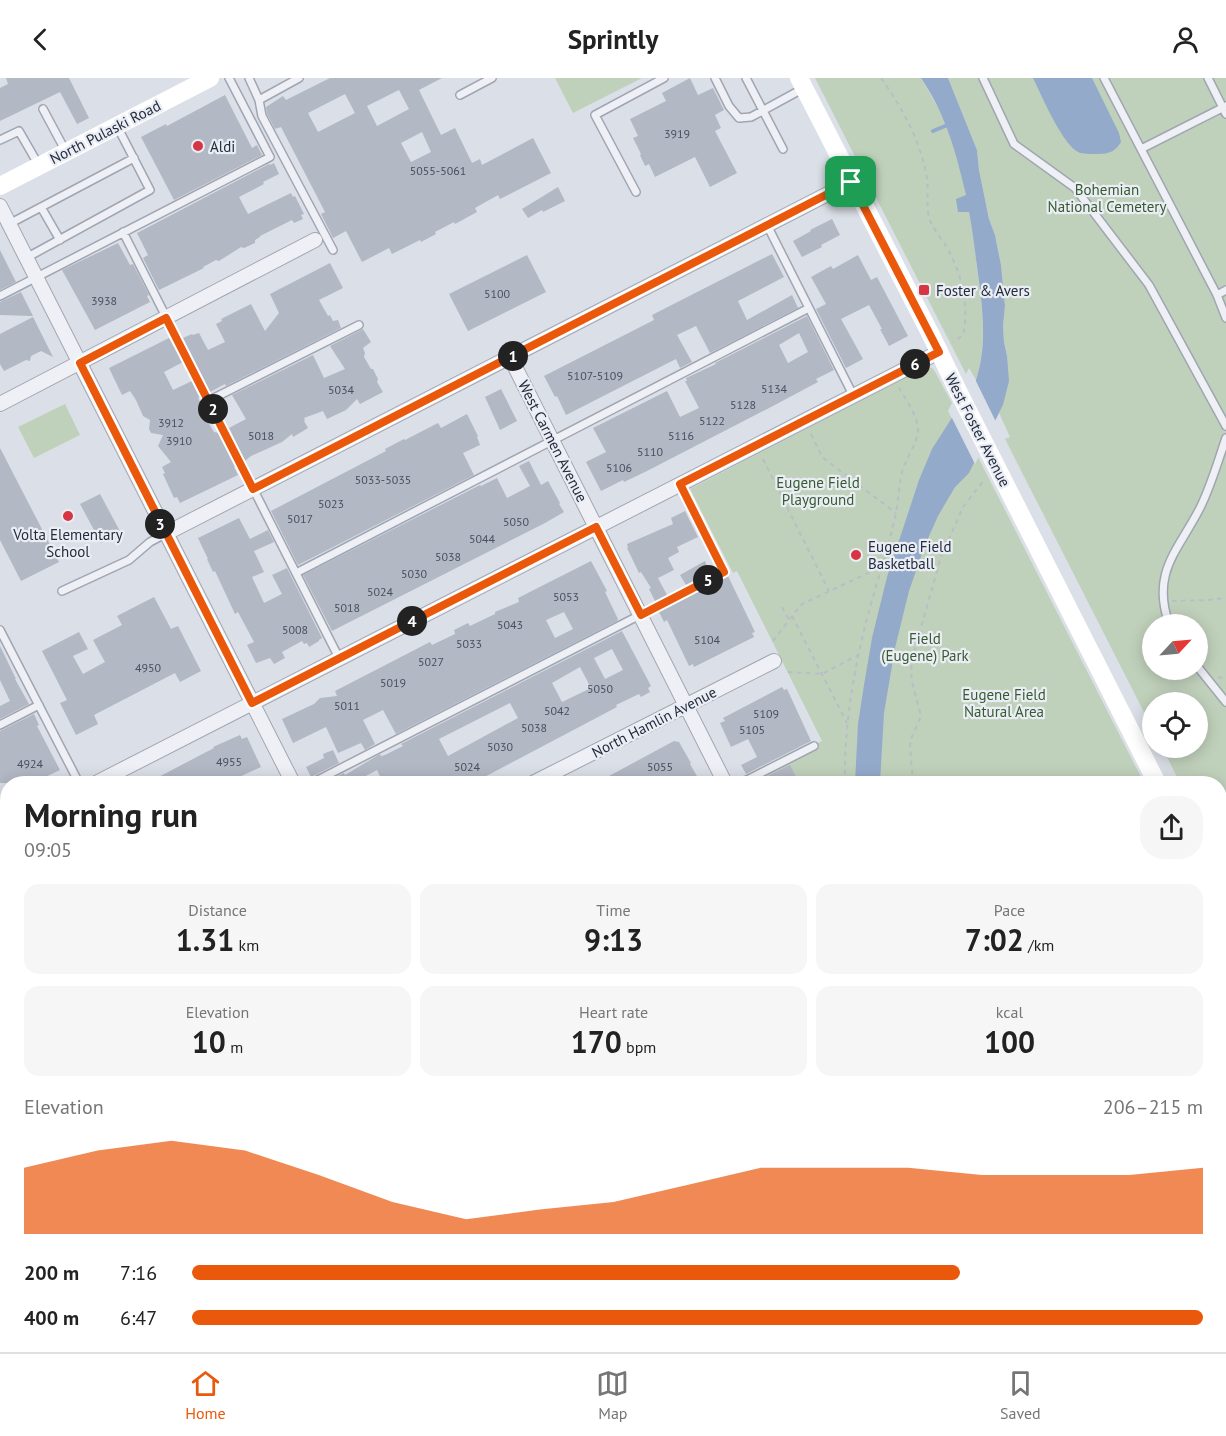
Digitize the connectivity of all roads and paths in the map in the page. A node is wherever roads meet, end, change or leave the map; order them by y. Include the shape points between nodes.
1 (210, 78) edge
2 (229, 78) edge
3 (249, 78) edge
4 (299, 78) edge
5 (492, 78) edge
6 (664, 78) edge
7 (716, 78) edge
8 (746, 78) edge
9 (881, 78) edge
10 (983, 78) edge
11 (1104, 78) edge
12 (1208, 78) edge
13 (801, 83) edge
14 (460, 95) dead end
15 (259, 100) junction
16 (43, 109) dead end
17 (1225, 109) edge
18 (763, 111) junction
19 (117, 126) junction
20 (0, 140) edge
21 (783, 149) dead end
22 (1141, 149) junction
23 (66, 152) junction
24 (134, 158) junction
25 (39, 166) junction
26 (851, 182) junction
27 (0, 186) edge
28 (636, 192) dead end
29 (0, 206) edge
30 (41, 207) junction
31 (9, 224) junction
32 (767, 225) junction
33 (123, 232) junction
34 (60, 240) junction
35 (315, 240) dead end
36 (333, 250) dead end
37 (26, 258) junction
38 (36, 277) junction
39 (1226, 290) edge
40 (1217, 295) junction
41 (0, 296) edge
42 (809, 308) junction
43 (166, 318) junction
44 (1226, 318) edge
45 (359, 325) dead end
46 (946, 347) junction
47 (510, 357) junction
48 (80, 363) junction
49 (899, 388) dead end
50 (853, 395) junction
51 (208, 401) junction
52 (0, 404) edge
53 (1226, 426) edge
54 (811, 434) dead end
55 (1226, 438) edge
56 (553, 441) junction
57 (763, 459) dead end
58 (985, 479) dead end
59 (774, 480) junction
60 (769, 483) dead end
61 (680, 484) junction
62 (253, 489) junction
63 (779, 490) junction
64 (774, 493) dead end
65 (896, 513) junction
66 (596, 527) junction
67 (165, 534) junction
68 (882, 566) junction
69 (296, 573) junction
70 (62, 591) dead end
71 (829, 591) junction
72 (1226, 598) edge
73 (1164, 601) junction
74 (782, 607) dead end
75 (1166, 614) edge
76 (641, 615) junction
77 (792, 616) junction
78 (789, 620) junction
79 (0, 630) edge
80 (773, 641) dead end
81 (859, 654) junction
82 (339, 658) junction
83 (774, 661) dead end
84 (788, 672) dead end
85 (822, 674) junction
86 (1208, 680) edge
87 (1226, 702) edge
88 (252, 703) junction
89 (39, 705) junction
90 (686, 705) junction
91 (847, 723) junction
92 (0, 725) edge
93 (814, 746) dead end
94 (75, 776) edge
95 (110, 776) edge
96 (289, 776) edge
97 (326, 776) edge
98 (547, 776) edge
99 (722, 776) edge
100 (755, 776) edge
101 (846, 776) edge
102 (912, 776) edge
103 (1153, 776) edge

1 - 19 main road, North Pulaski Road
2 - 33 lane via 270,157
3 - 15 lane
4 - 15 lane
5 - 14 lane
6 - 28 lane via 595,115
7 - 18 lane via 739,118
8 - 18 lane
9 - 46 path via 917,139 929,190 931,222 958,271 966,324 963,335
10 - 53 lane via 1014,144 1075,188 1149,285
11 - 22 lane
12 - 17 lane
13 - 18 lane
13 - 26 main road, West Foster Avenue
15 - 36 lane via 262,116
16 - 23 lane
17 - 22 lane
18 - 21 lane
19 - 23 main road, North Pulaski Road
19 - 24 lane
20 - 25 lane via 19,130
22 - 40 lane
23 - 25 main road, North Pulaski Road
24 - 30 lane
24 - 34 lane via 150,190
25 - 27 main road, North Pulaski Road
26 - 32 street
26 - 46 main road, West Foster Avenue
29 - 31 street
30 - 31 lane
30 - 34 lane
31 - 37 street
32 - 42 lane
32 - 47 street
33 - 38 lane
33 - 43 lane
34 - 37 lane
35 - 43 street
37 - 38 street
38 - 41 lane
38 - 48 street
39 - 40 lane
40 - 44 lane
42 - 50 lane
42 - 56 lane
43 - 48 street
43 - 51 lane
45 - 51 lane
46 - 50 street
46 - 103 main road, West Foster Avenue via 957,389
47 - 56 street, West Carmen Avenue
47 - 62 street
48 - 52 street
48 - 67 street
49 - 65 path via 918,426 918,434 901,473
50 - 61 street
51 - 62 lane
54 - 65 path via 822,457
55 - 73 lane via 1201,507 1168,563
56 - 66 street, West Carmen Avenue
56 - 69 lane
57 - 59 path
58 - 102 path via 963,507 941,557 913,656 912,682 921,716 910,746
59 - 60 path
59 - 63 path
61 - 66 street
61 - 76 lane via 724,572
62 - 67 street
62 - 69 lane
63 - 64 path
63 - 71 path
65 - 68 path
66 - 76 street, West Carmen Avenue
66 - 82 street
67 - 70 lane via 129,560
67 - 88 street
68 - 71 path
68 - 81 path
69 - 82 lane
71 - 77 path via 802,604
72 - 73 path
73 - 75 lane
74 - 78 path
76 - 90 street, West Carmen Avenue
76 - 97 lane
77 - 78 path
77 - 85 path
78 - 80 path
79 - 89 lane
81 - 85 path
81 - 91 path
82 - 88 street
83 - 90 street, North Hamlin Avenue
84 - 85 path
85 - 91 path
86 - 87 lane
88 - 95 street
88 - 96 street
89 - 92 lane
89 - 94 lane
90 - 98 street, North Hamlin Avenue
90 - 99 street, West Carmen Avenue
91 - 101 path
93 - 100 lane

